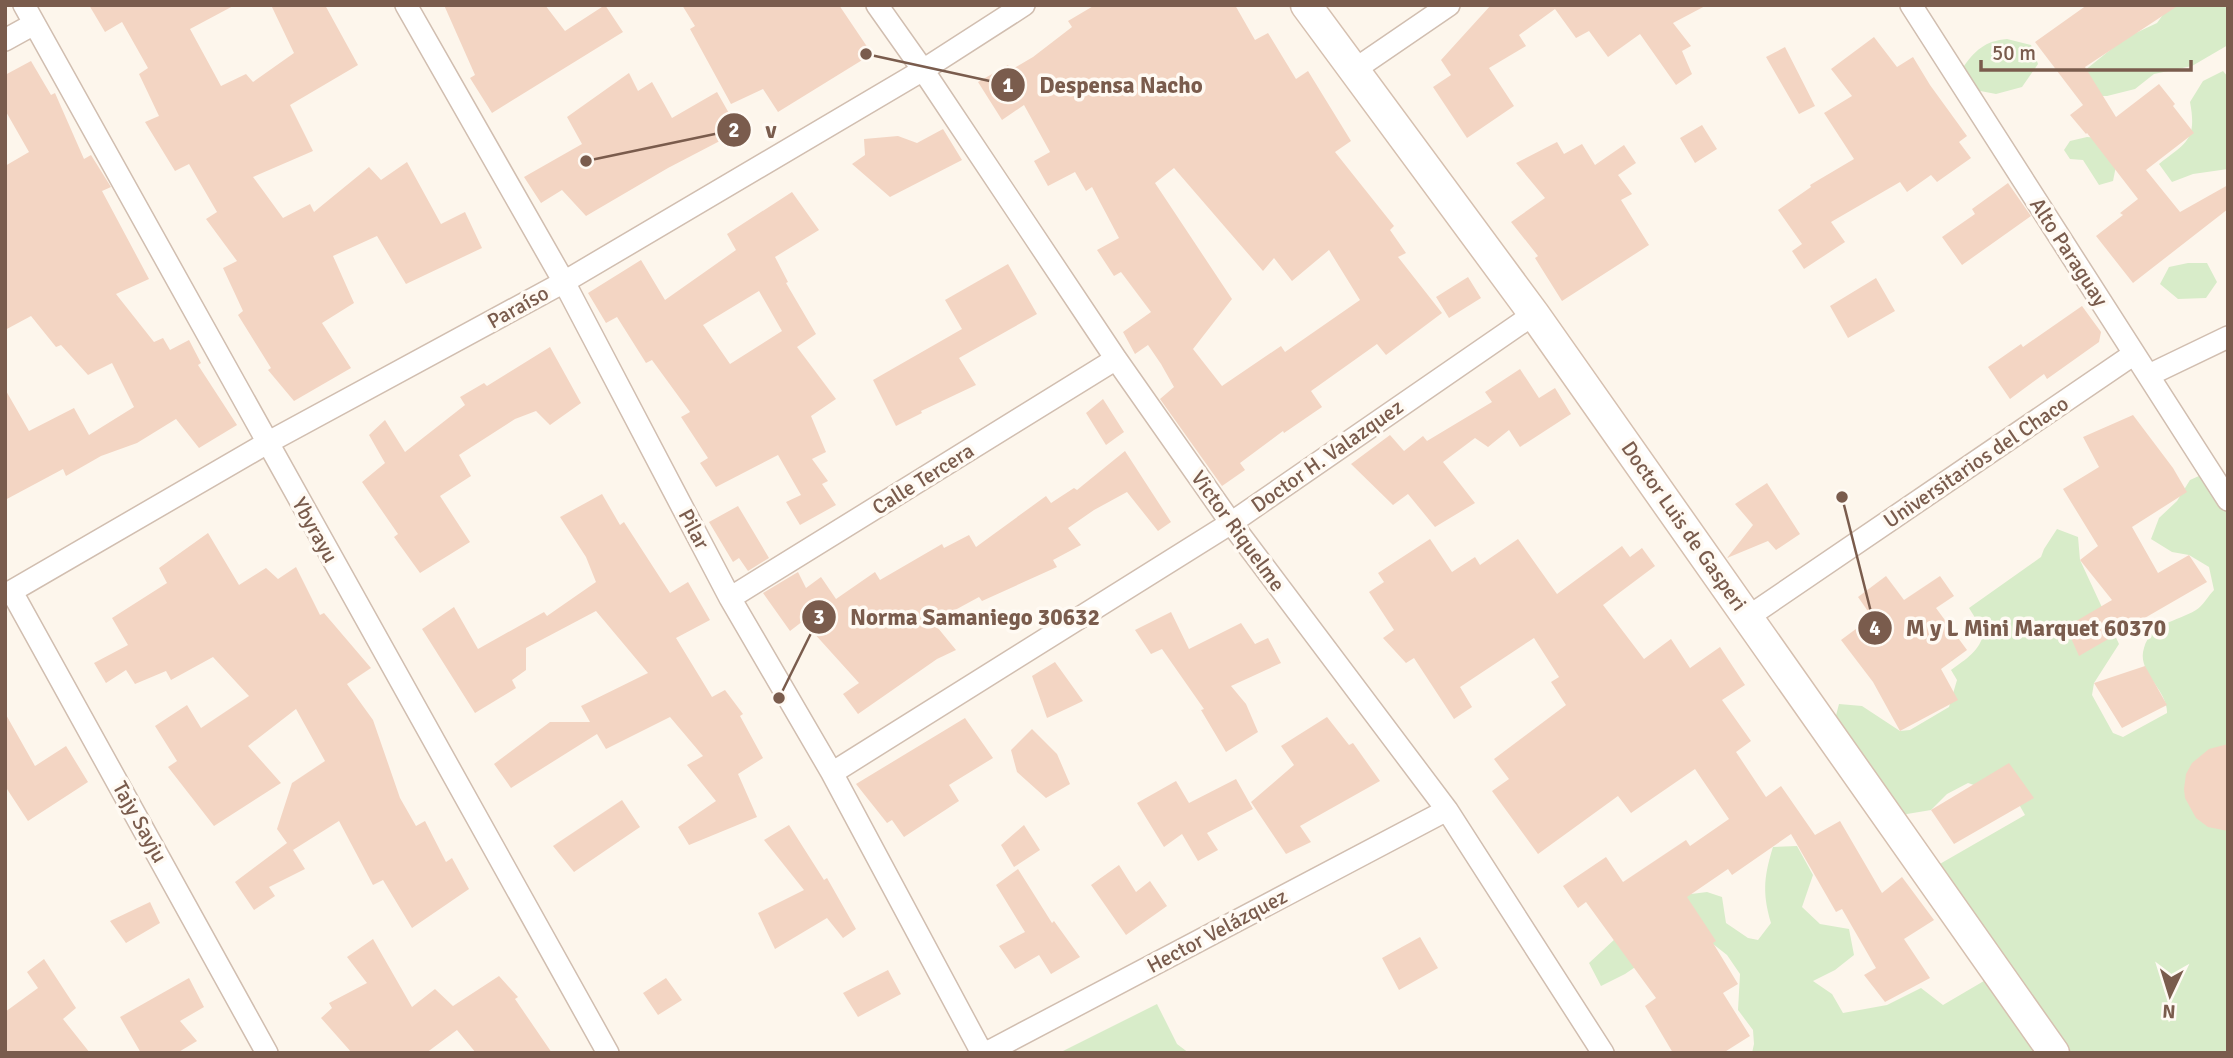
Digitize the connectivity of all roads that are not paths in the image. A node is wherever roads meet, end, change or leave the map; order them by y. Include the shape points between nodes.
1 (406, 5) edge
2 (877, 5) edge
3 (1024, 5) edge
4 (1306, 5) edge
5 (1449, 5) edge
6 (1911, 5) edge
7 (29, 15) edge
8 (5, 40) edge
9 (923, 70) junction
10 (1354, 70) junction
11 (564, 282) junction
12 (1534, 314) junction
13 (2228, 337) edge
14 (2134, 354) junction
15 (1116, 359) junction
16 (2149, 376) junction
17 (267, 443) junction
18 (2228, 500) edge
19 (1231, 523) junction
20 (8, 593) edge
21 (730, 598) junction
22 (1748, 617) junction
23 (832, 772) junction
24 (1447, 810) junction
25 (267, 1053) edge
26 (608, 1053) edge
27 (984, 1053) edge
28 (1603, 1053) edge
29 (2054, 1053) edge

1 - 11 street, Pilar
2 - 9 street, Victor Riquelme
3 - 9 street, Paraíso
4 - 10 street, Doctor Luis de Gasperi
5 - 10 street
6 - 14 street, Alto Paraguay
7 - 8 street
7 - 17 street, Ybyrayu
9 - 11 street, Paraíso
9 - 15 street, Victor Riquelme
10 - 12 street, Doctor Luis de Gasperi
11 - 17 street, Paraíso
11 - 21 street, Pilar
12 - 19 street, Doctor H. Valazquez
12 - 22 street, Doctor Luis de Gasperi
13 - 16 street
14 - 16 street, Alto Paraguay
14 - 22 street, Universitarios del Chaco
15 - 19 street, Victor Riquelme
15 - 21 street, Calle Tercera
16 - 18 street, Alto Paraguay
17 - 20 street, Paraíso
17 - 26 street, Ybyrayu
19 - 23 street, Doctor H. Valazquez
19 - 24 street, Victor Riquelme
20 - 25 street, Tajy Sayju
21 - 23 street, Pilar
22 - 29 street, Doctor Luis de Gasperi
23 - 27 street, Pilar
24 - 27 street, Hector Velázquez
24 - 28 street, Victor Riquelme

